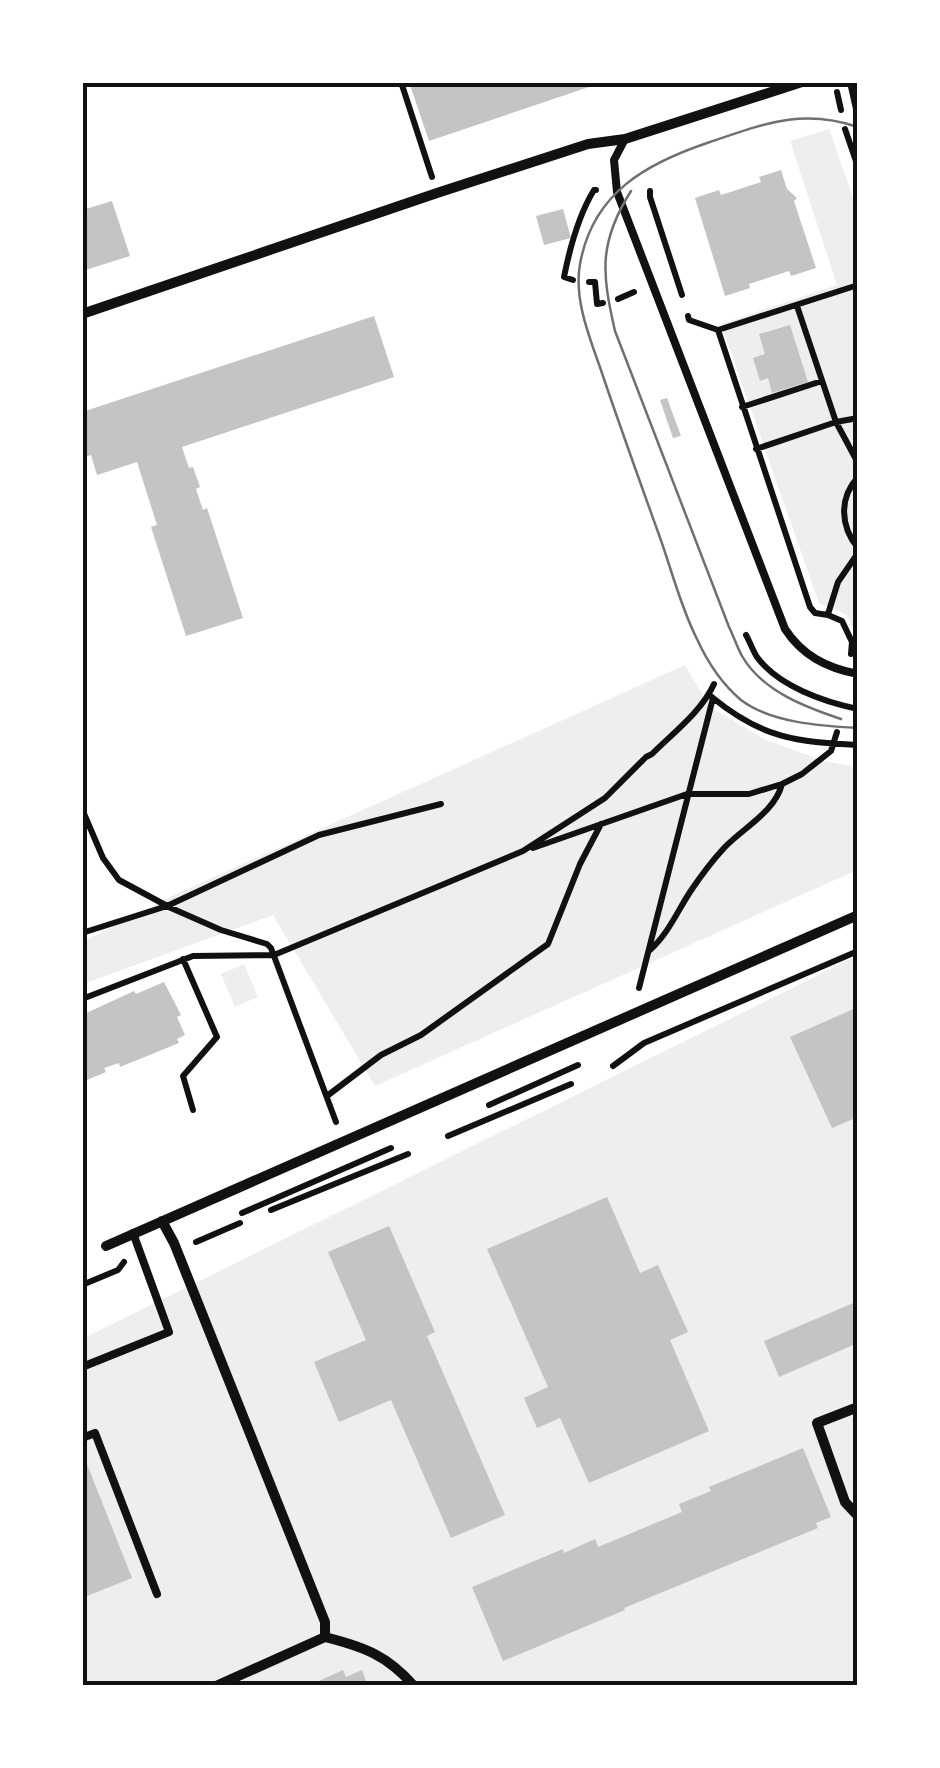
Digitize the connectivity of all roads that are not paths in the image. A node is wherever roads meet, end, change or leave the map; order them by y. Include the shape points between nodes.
1 (802, 82) edge
2 (626, 139) junction
3 (82, 314) edge
4 (858, 674) edge
5 (858, 915) edge
6 (162, 1221) junction
7 (134, 1233) junction
8 (106, 1246) dead end
9 (82, 1367) edge
10 (858, 1407) edge
11 (82, 1438) edge
12 (858, 1516) edge
13 (157, 1594) dead end
14 (325, 1637) junction
15 (216, 1686) edge
16 (414, 1686) edge

1 - 2 street
2 - 3 street via 588,144
2 - 4 lane via 614,160 617,192 784,629 808,656
5 - 6 street
6 - 7 street
6 - 14 street via 325,1622
7 - 8 street
7 - 9 lane via 169,1332
10 - 12 street via 817,1424 845,1502
11 - 13 lane via 95,1432
14 - 15 street
14 - 16 street via 365,1647

